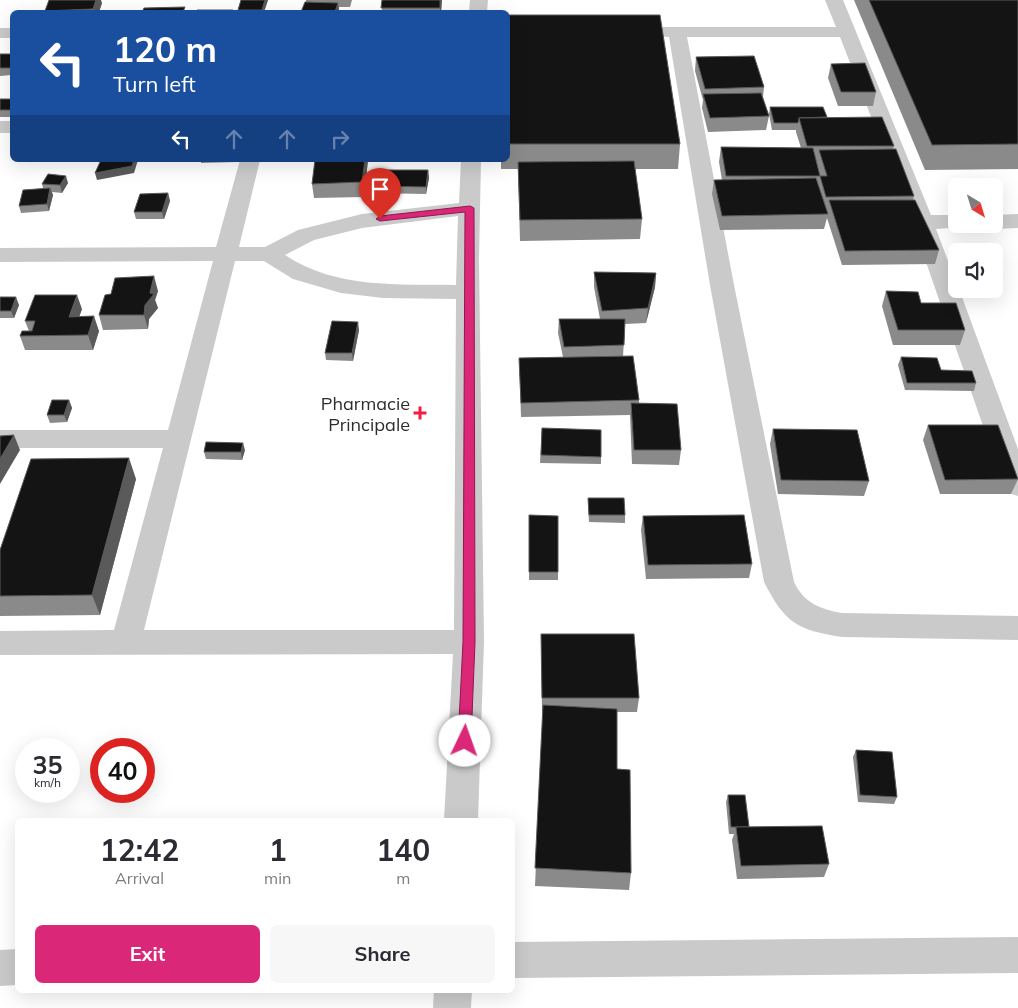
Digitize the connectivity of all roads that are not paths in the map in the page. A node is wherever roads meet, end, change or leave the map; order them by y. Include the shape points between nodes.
1 (834, 0) edge
2 (637, 32) edge
3 (847, 32) junction
4 (677, 33) junction
5 (250, 162) edge
6 (472, 162) edge
7 (470, 208) junction
8 (1018, 221) edge
9 (922, 222) junction
10 (948, 222) edge
11 (1003, 222) edge
12 (0, 254) edge
13 (227, 254) junction
14 (268, 254) junction
15 (468, 292) junction
16 (0, 439) edge
17 (46, 439) junction
18 (179, 439) junction
19 (35, 467) edge
20 (1018, 486) edge
21 (1018, 628) edge
22 (469, 642) junction
23 (126, 643) junction
24 (0, 644) edge
25 (461, 818) edge
26 (1018, 955) edge
27 (515, 960) edge
28 (15, 967) edge
29 (0, 968) edge
30 (453, 993) edge
31 (452, 1008) edge

1 - 3 street
2 - 4 street
3 - 4 street
3 - 9 street
4 - 21 street via 778,582 788,601 803,615 842,626
5 - 13 street
6 - 7 street
7 - 14 street via 362,221 306,235
7 - 15 street
8 - 11 street
9 - 10 street
9 - 20 street
12 - 13 street
13 - 14 street
13 - 18 street
14 - 15 street via 300,274 329,283 367,290
15 - 22 street
16 - 17 street
17 - 18 street
17 - 19 street
18 - 23 street
22 - 23 street
22 - 25 street
23 - 24 street
26 - 27 street
28 - 29 street
30 - 31 street

